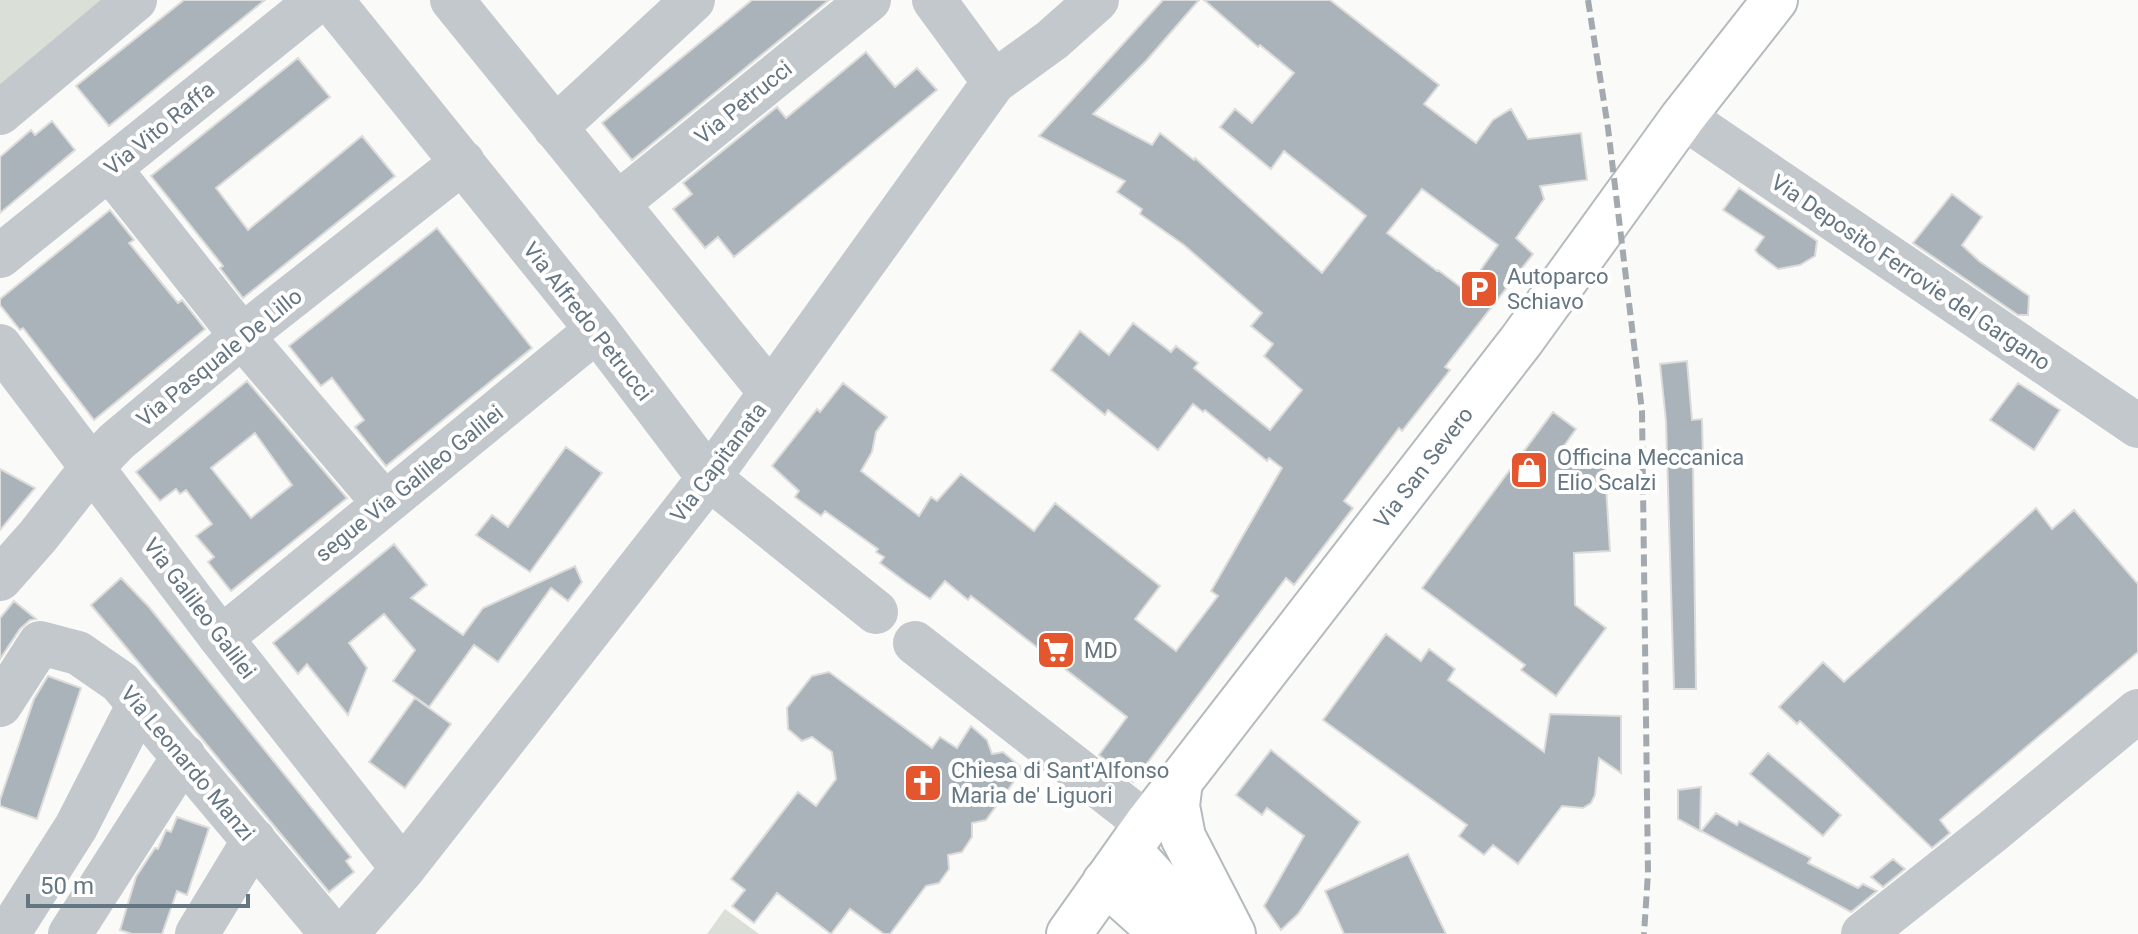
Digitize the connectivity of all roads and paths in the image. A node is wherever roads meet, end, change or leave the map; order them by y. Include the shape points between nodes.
1 (135, 0) edge
2 (318, 0) edge
3 (331, 0) edge
4 (452, 0) edge
5 (693, 0) edge
6 (869, 0) edge
7 (934, 0) edge
8 (1097, 0) edge
9 (1775, 0) edge
10 (994, 82) junction
11 (0, 113) edge
12 (1683, 117) junction
13 (555, 128) junction
14 (463, 162) junction
15 (114, 174) junction
16 (617, 204) junction
17 (0, 256) edge
18 (597, 330) junction
19 (242, 336) junction
20 (0, 346) edge
21 (770, 392) junction
22 (2138, 426) edge
23 (93, 466) junction
24 (709, 478) junction
25 (384, 503) junction
26 (0, 579) edge
27 (876, 612) dead end
28 (221, 638) junction
29 (915, 643) dead end
30 (139, 704) junction
31 (0, 705) edge
32 (2138, 711) edge
33 (184, 756) junction
34 (1180, 781) junction
35 (254, 840) junction
36 (1127, 852) junction
37 (403, 869) junction
38 (8, 934) edge
39 (70, 934) edge
40 (197, 934) edge
41 (332, 934) edge
42 (346, 934) edge
43 (1069, 934) edge
44 (1163, 934) edge
45 (1206, 934) edge
46 (1233, 934) edge
47 (1863, 934) edge

1 - 11 street
2 - 15 street, Via Vito Raffa
3 - 14 street, Via Alfredo Petrucci
4 - 13 street
5 - 13 street
6 - 16 street, Via Petrucci
7 - 10 street
8 - 10 street, Via Capitanata
9 - 12 main road, Via San Severo
10 - 21 street, Via Capitanata
12 - 22 street, Via Deposito Ferrovie del Gargano
12 - 34 main road, Via San Severo via 1521,341
13 - 16 street
14 - 18 street, Via Alfredo Petrucci
14 - 19 street, Via Pasquale De Lillo
15 - 17 street, Via Vito Raffa
15 - 19 street
16 - 21 street
18 - 24 street, Via Alfredo Petrucci
18 - 25 street, segue Via Galileo Galilei
19 - 23 street, Via Pasquale De Lillo
19 - 25 street
20 - 23 street, Via Galileo Galilei
21 - 24 street, Via Capitanata
23 - 26 street, Via Pasquale De Lillo
23 - 28 street, Via Galileo Galilei
24 - 27 street, Via Alfredo Petrucci
24 - 37 street, Via Capitanata
25 - 28 street, segue Via Galileo Galilei
28 - 37 street, Via Galileo Galilei
29 - 36 street
30 - 31 street, Via Leonardo Manzi via 120,682 78,653 40,643
30 - 33 street, Via Leonardo Manzi
30 - 38 street via 76,827
32 - 47 street
33 - 35 street, Via Leonardo Manzi
33 - 39 street
34 - 36 main road, Via San Severo
34 - 46 main road via 1177,806 1183,837
35 - 40 street
35 - 41 street, Via Leonardo Manzi
36 - 43 main road, Via San Severo
36 - 44 main road
36 - 45 main road
37 - 42 street, Via Capitanata

